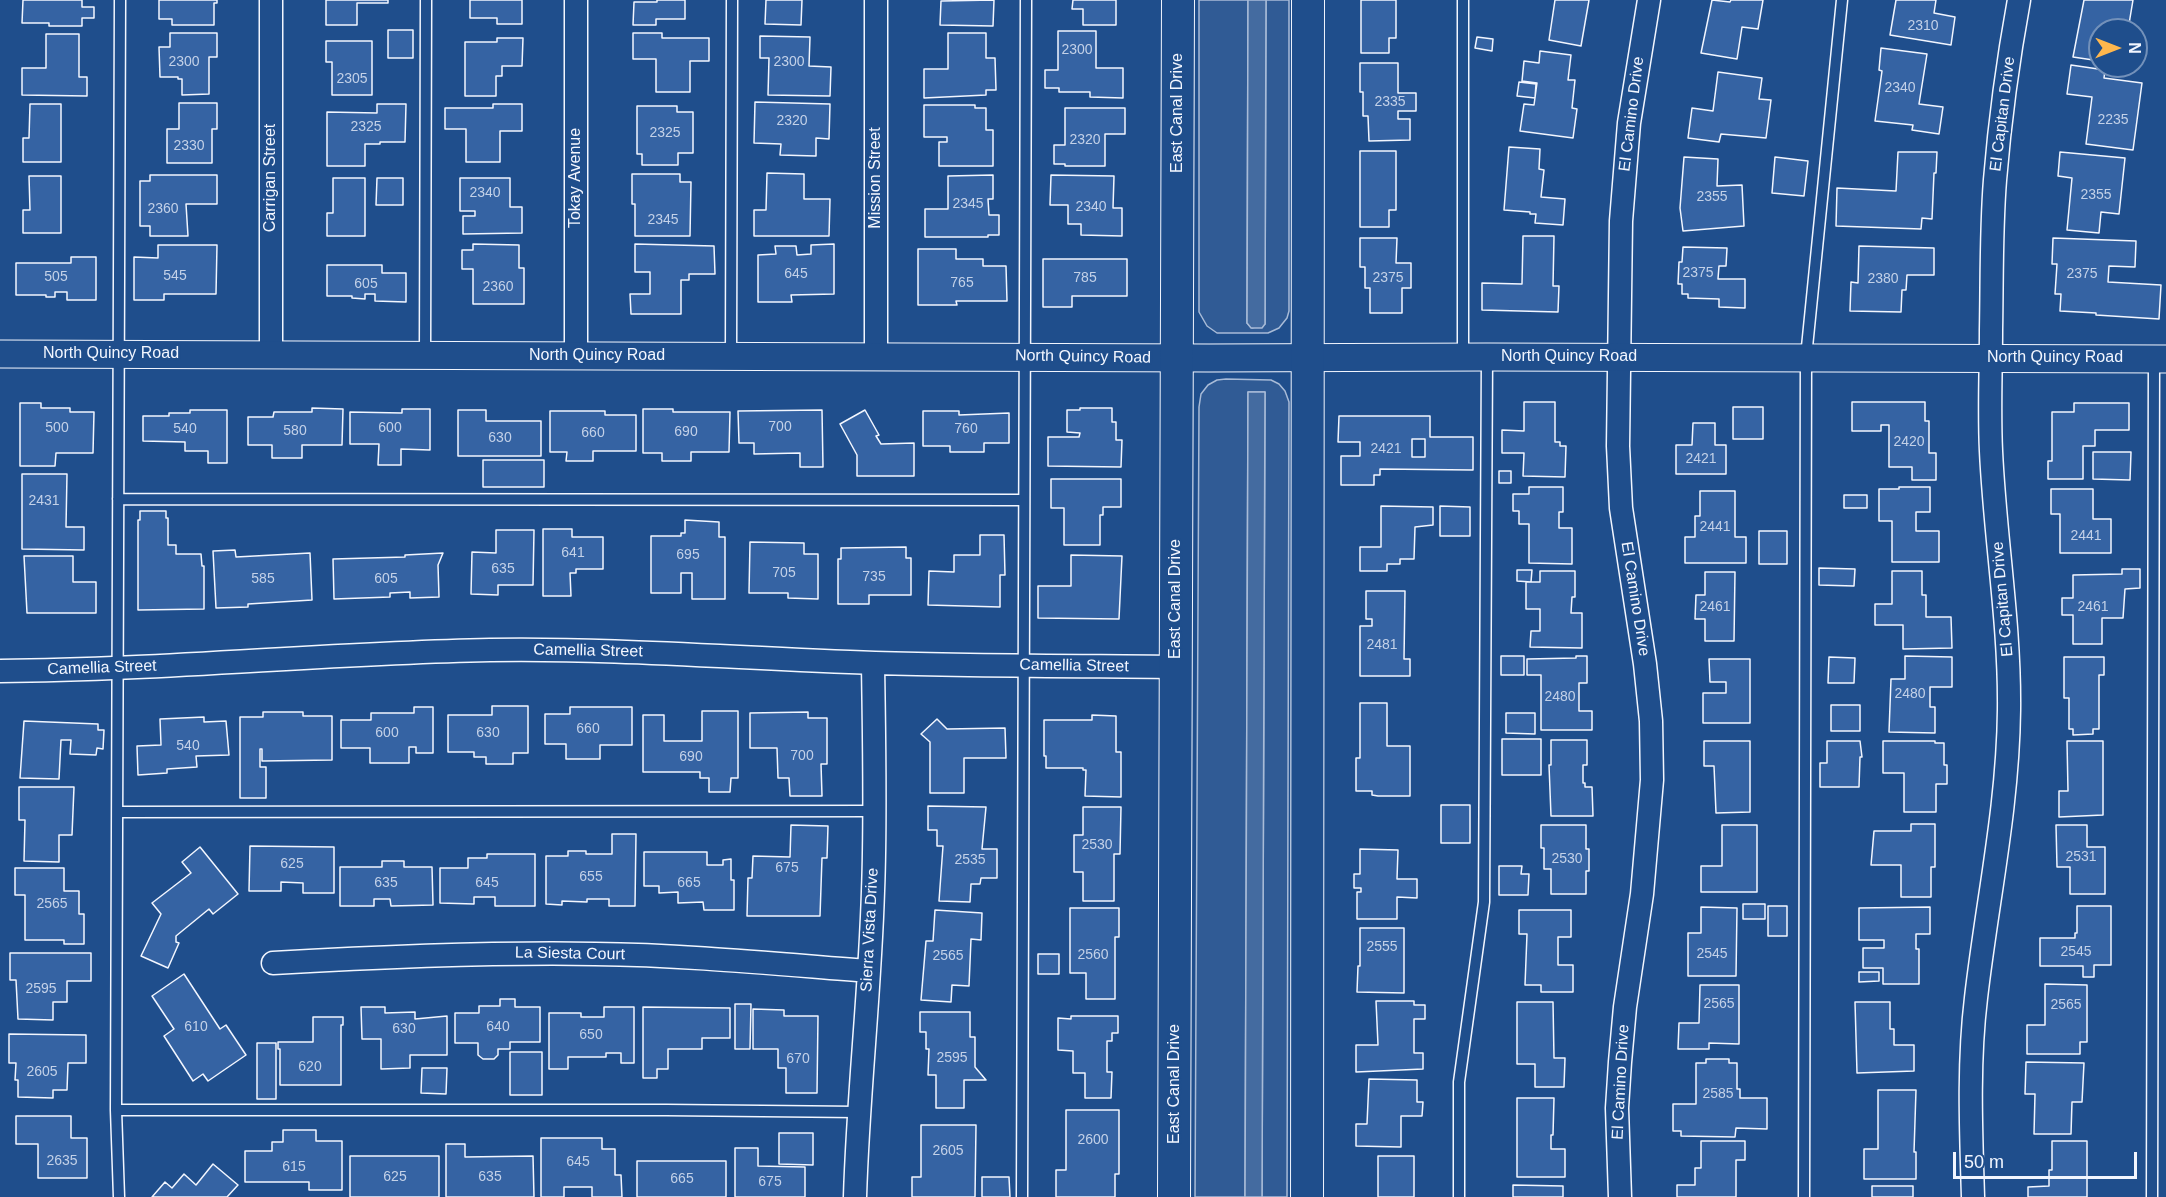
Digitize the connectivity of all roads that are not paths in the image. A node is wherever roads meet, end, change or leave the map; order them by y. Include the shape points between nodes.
1 (120, 0) edge
2 (271, 0) edge
3 (426, 0) edge
4 (576, 0) edge
5 (732, 0) edge
6 (876, 0) edge
7 (1026, 0) edge
8 (1178, 0) edge
9 (1308, 0) edge
10 (1463, 0) edge
11 (1649, 0) edge
12 (1842, 0) edge
13 (2019, 0) edge
14 (0, 354) edge
15 (119, 354) junction
16 (271, 355) junction
17 (425, 356) junction
18 (576, 356) junction
19 (731, 356) junction
20 (876, 356) junction
21 (1025, 357) junction
22 (1475, 357) junction
23 (1618, 357) junction
24 (1806, 357) junction
25 (1177, 358) junction
26 (1307, 358) junction
27 (1991, 358) junction
28 (2160, 359) edge
29 (118, 499) junction
30 (1024, 500) junction
31 (873, 663) junction
32 (1024, 665) junction
33 (118, 668) junction
34 (1176, 668) junction
35 (0, 671) edge
36 (875, 811) junction
37 (118, 812) junction
38 (273, 963) dead end
39 (868, 971) junction
40 (116, 1110) junction
41 (858, 1112) junction
42 (119, 1197) edge
43 (855, 1197) edge
44 (1022, 1197) edge
45 (1174, 1197) edge
46 (1307, 1197) edge
47 (1459, 1197) edge
48 (1620, 1197) edge
49 (1804, 1197) edge
50 (1973, 1197) edge
51 (2152, 1197) edge

1 - 15 lane
2 - 16 street, Carrigan Street
3 - 17 lane
4 - 18 street, Tokay Avenue
5 - 19 lane
6 - 20 street, Mission Street
7 - 21 lane
8 - 25 main road, East Canal Drive
9 - 26 main road
10 - 22 lane
11 - 23 street, El Camino Drive via 1635,78 1621,220
12 - 24 lane
13 - 27 street, El Capitan Drive via 2004,87 1995,181
14 - 15 street, North Quincy Road
15 - 16 street, North Quincy Road
15 - 29 lane
16 - 17 street, North Quincy Road
17 - 18 street, North Quincy Road
18 - 19 street, North Quincy Road
19 - 20 street, North Quincy Road
20 - 21 street, North Quincy Road
21 - 25 street, North Quincy Road
21 - 30 lane
22 - 23 street, North Quincy Road
22 - 26 street, North Quincy Road
22 - 47 lane via 1484,902 1460,1082
23 - 24 street, North Quincy Road
23 - 48 street, El Camino Drive via 1621,507 1646,663 1652,780 1620,1062
24 - 27 street, North Quincy Road
24 - 49 lane
25 - 26 street, North Quincy Road
25 - 34 main road, East Canal Drive
26 - 46 main road
27 - 28 street, North Quincy Road
27 - 50 street, El Capitan Drive via 1991,457 2007,626 2009,720 2004,800 1974,1021 1970,1089
28 - 51 lane
29 - 30 lane
29 - 33 lane
30 - 32 lane
31 - 32 street, Camellia Street
31 - 33 street, Camellia Street via 692,653 492,650
31 - 36 street, Sierra Vista Drive
32 - 34 street, Camellia Street
32 - 44 lane
33 - 35 street, Camellia Street
33 - 37 lane
34 - 45 main road, East Canal Drive
36 - 37 lane
36 - 39 street, Sierra Vista Drive
37 - 40 lane
38 - 39 street, La Siesta Court via 576,953
39 - 41 street, Sierra Vista Drive
40 - 41 lane
40 - 42 lane
41 - 43 street, Sierra Vista Drive

